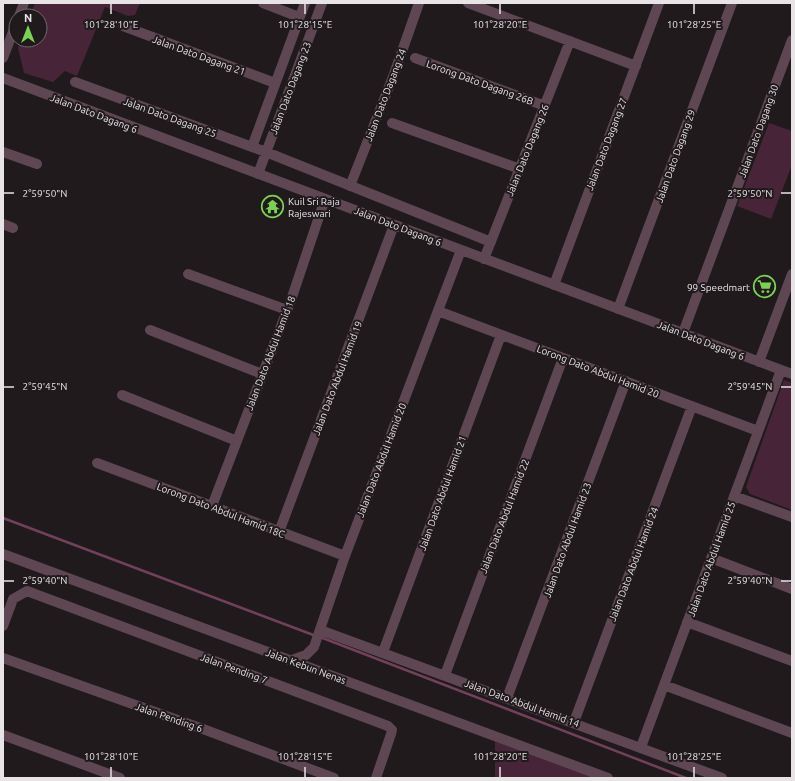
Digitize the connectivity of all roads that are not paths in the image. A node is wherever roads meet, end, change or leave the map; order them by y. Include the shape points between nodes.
1 (263, 3) edge
2 (304, 3) edge
3 (322, 3) edge
4 (419, 3) edge
5 (468, 3) edge
6 (659, 3) edge
7 (732, 3) edge
8 (299, 17) junction
9 (123, 26) dead end
10 (792, 40) edge
11 (570, 41) junction
12 (8, 45) edge
13 (3, 58) edge
14 (415, 58) dead end
15 (636, 66) junction
16 (3, 78) edge
17 (75, 82) dead end
18 (275, 83) junction
19 (545, 106) junction
20 (392, 124) dead end
21 (252, 147) junction
22 (3, 152) edge
23 (266, 152) junction
24 (37, 164) dead end
25 (520, 170) junction
26 (258, 174) junction
27 (350, 186) junction
28 (326, 199) junction
29 (3, 224) edge
30 (394, 225) junction
31 (13, 228) dead end
32 (491, 242) junction
33 (461, 250) junction
34 (484, 259) junction
35 (188, 274) dead end
36 (792, 274) edge
37 (554, 285) junction
38 (618, 309) junction
39 (287, 310) junction
40 (438, 311) junction
41 (150, 330) dead end
42 (683, 333) junction
43 (502, 335) junction
44 (563, 358) junction
45 (759, 362) junction
46 (781, 370) junction
47 (262, 374) junction
48 (792, 374) edge
49 (626, 381) junction
50 (122, 396) dead end
51 (692, 406) junction
52 (758, 431) junction
53 (237, 441) junction
54 (97, 463) dead end
55 (734, 496) junction
56 (212, 506) junction
57 (792, 517) edge
58 (279, 532) junction
59 (3, 554) edge
60 (345, 556) junction
61 (711, 558) junction
62 (792, 589) edge
63 (687, 622) junction
64 (3, 626) edge
65 (320, 630) junction
66 (383, 652) junction
67 (3, 658) edge
68 (292, 660) junction
69 (792, 661) edge
70 (445, 675) junction
71 (664, 685) junction
72 (508, 698) junction
73 (574, 722) junction
74 (792, 734) edge
75 (3, 735) edge
76 (641, 747) junction
77 (120, 778) edge
78 (334, 778) edge
79 (376, 778) edge
80 (608, 778) edge
81 (722, 778) edge

1 - 8 street
2 - 8 street, Jalan Dato Dagang 23
3 - 23 street, Jalan Dato Dagang 23
4 - 27 street, Jalan Dato Dagang 24
5 - 11 street
6 - 15 street, Jalan Dato Dagang 27
7 - 38 street, Jalan Dato Dagang 29
8 - 18 street, Jalan Dato Dagang 23
9 - 18 street, Jalan Dato Dagang 21
10 - 42 street, Jalan Dato Dagang 30
11 - 15 street
11 - 19 street, Jalan Dato Dagang 26
12 - 13 street
14 - 19 street, Lorong Dato Dagang 26B
15 - 37 street, Jalan Dato Dagang 27
16 - 26 street, Jalan Dato Dagang 6
17 - 21 street, Jalan Dato Dagang 25
18 - 21 street, Jalan Dato Dagang 23
19 - 25 street, Jalan Dato Dagang 26
20 - 25 street
21 - 23 street, Jalan Dato Dagang 25
22 - 24 street
23 - 26 street, Jalan Dato Dagang 23
23 - 27 street, Jalan Dato Dagang 25
25 - 32 street, Jalan Dato Dagang 26
26 - 28 street, Jalan Dato Dagang 6
27 - 32 street
28 - 30 street, Jalan Dato Dagang 6
28 - 39 street, Jalan Dato Abdul Hamid 18
29 - 31 street
30 - 33 street, Jalan Dato Dagang 6
30 - 58 street, Jalan Dato Abdul Hamid 19
32 - 34 street, Jalan Dato Dagang 26
33 - 34 street, Jalan Dato Dagang 6
33 - 40 street, Jalan Dato Abdul Hamid 20
34 - 37 street, Jalan Dato Dagang 6
35 - 39 street
36 - 45 street
37 - 38 street, Jalan Dato Dagang 6
38 - 42 street, Jalan Dato Dagang 6
39 - 47 street, Jalan Dato Abdul Hamid 18
40 - 43 street, Lorong Dato Abdul Hamid 20
40 - 60 street, Jalan Dato Abdul Hamid 20
41 - 47 street
42 - 45 street, Jalan Dato Dagang 6
43 - 44 street, Lorong Dato Abdul Hamid 20
43 - 66 street, Jalan Dato Abdul Hamid 21
44 - 49 street, Lorong Dato Abdul Hamid 20
44 - 70 street, Jalan Dato Abdul Hamid 22
45 - 46 street, Jalan Dato Dagang 6
46 - 48 street, Jalan Dato Dagang 6
46 - 52 street, Jalan Dato Abdul Hamid 25
47 - 53 street, Jalan Dato Abdul Hamid 18
49 - 51 street, Lorong Dato Abdul Hamid 20
49 - 72 street, Jalan Dato Abdul Hamid 23
50 - 53 street
51 - 52 street, Lorong Dato Abdul Hamid 20
51 - 73 street, Jalan Dato Abdul Hamid 24
52 - 55 street, Jalan Dato Abdul Hamid 25
53 - 56 street, Jalan Dato Abdul Hamid 18
54 - 56 street, Lorong Dato Abdul Hamid 18C
55 - 57 street
55 - 61 street, Jalan Dato Abdul Hamid 25
56 - 58 street, Lorong Dato Abdul Hamid 18C
58 - 60 street, Lorong Dato Abdul Hamid 18C
59 - 68 street, Jalan Kebun Nenas
60 - 65 street, Jalan Dato Abdul Hamid 20
61 - 62 street
61 - 63 street, Jalan Dato Abdul Hamid 25
63 - 69 street
63 - 71 street, Jalan Dato Abdul Hamid 25
64 - 79 street, Jalan Pending 7 via 13,598 27,591 388,726 392,730
65 - 66 street, Jalan Dato Abdul Hamid 14
65 - 68 street, Jalan Dato Abdul Hamid 20 via 310,652
66 - 70 street, Jalan Dato Abdul Hamid 14
67 - 78 street, Jalan Pending 6
68 - 80 street, Jalan Kebun Nenas
70 - 72 street, Jalan Dato Abdul Hamid 14
71 - 74 street
71 - 76 street, Jalan Dato Abdul Hamid 25
72 - 73 street, Jalan Dato Abdul Hamid 14
73 - 76 street, Jalan Dato Abdul Hamid 14
75 - 77 street
76 - 81 street, Jalan Dato Abdul Hamid 14

